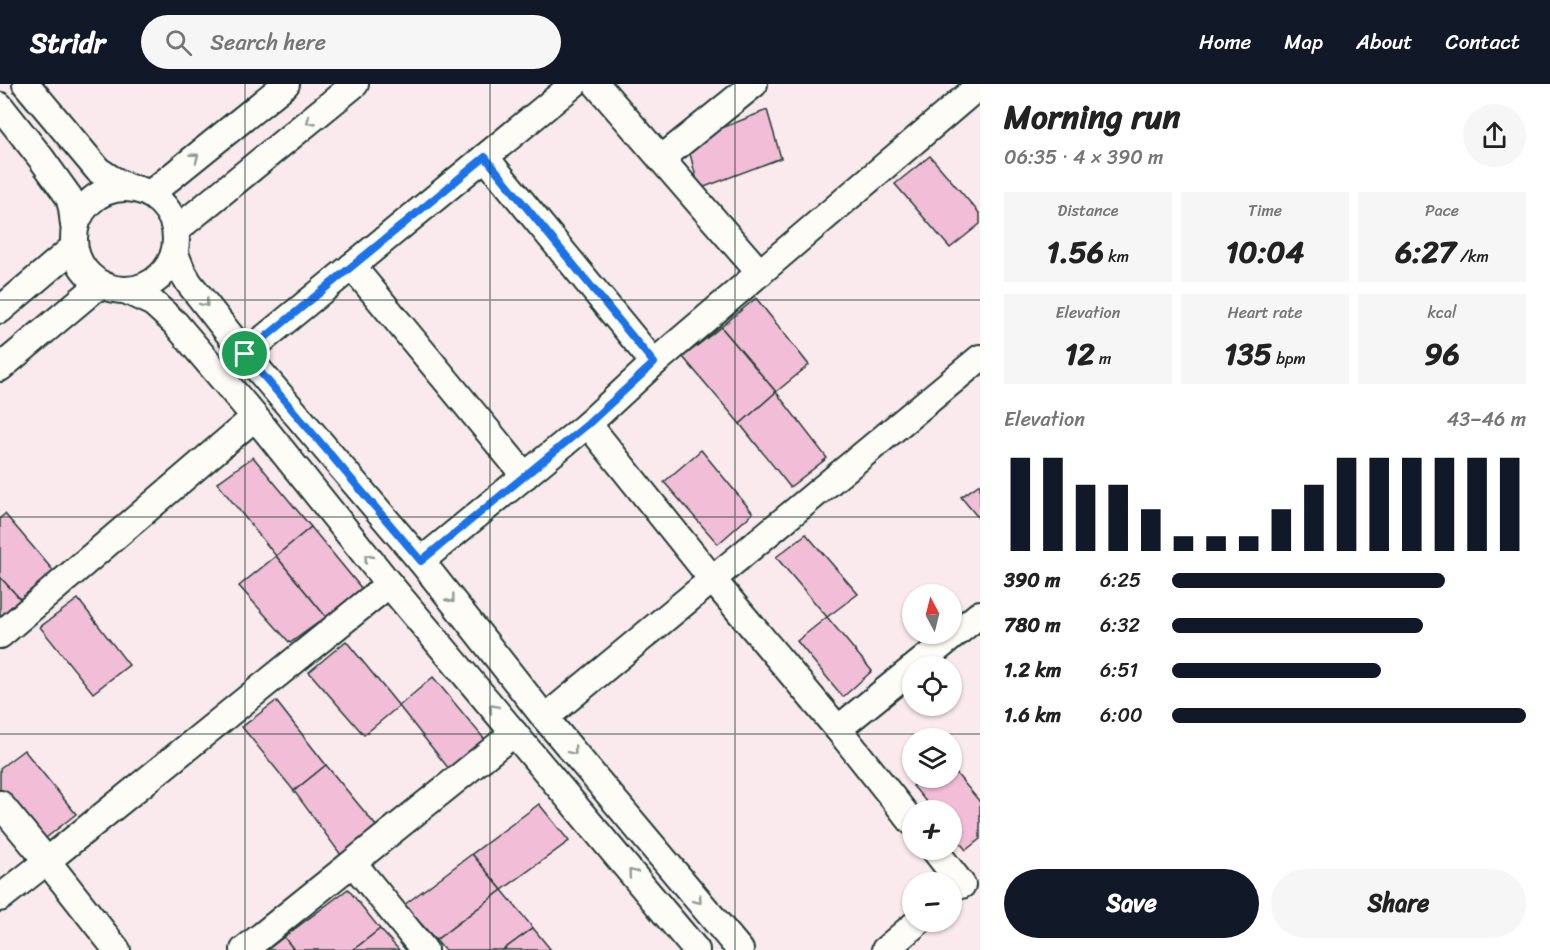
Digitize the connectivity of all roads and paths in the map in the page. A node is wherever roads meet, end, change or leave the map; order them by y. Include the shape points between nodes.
1 (26, 84) edge
2 (286, 84) edge
3 (355, 84) edge
4 (574, 84) edge
5 (596, 84) edge
6 (754, 84) edge
7 (980, 85) edge
8 (5, 122) edge
9 (485, 157) junction
10 (661, 159) junction
11 (139, 190) junction
12 (74, 237) junction
13 (176, 242) junction
14 (352, 266) junction
15 (760, 273) junction
16 (99, 285) junction
17 (127, 291) junction
18 (0, 310) edge
19 (245, 354) junction
20 (980, 358) edge
21 (654, 363) junction
22 (0, 368) edge
23 (255, 417) junction
24 (588, 424) junction
25 (525, 476) junction
26 (421, 561) junction
27 (712, 580) junction
28 (388, 584) junction
29 (980, 614) edge
30 (0, 635) edge
31 (928, 656) edge
32 (902, 677) edge
33 (545, 718) junction
34 (838, 729) junction
35 (514, 733) junction
36 (0, 804) edge
37 (902, 809) edge
38 (944, 860) edge
39 (46, 861) junction
40 (353, 863) junction
41 (964, 883) edge
42 (0, 898) edge
43 (906, 932) edge
44 (117, 950) edge
45 (244, 950) edge
46 (424, 950) edge
47 (696, 950) edge
48 (740, 950) edge
49 (885, 950) edge

1 - 11 street via 98,170
11 -> 2 street
3 -> 13 street
4 - 9 street
5 - 10 street
6 - 10 street
7 - 15 street
8 - 12 street via 41,158 69,197
9 - 14 street
9 - 21 street
10 - 15 street
11 - 12 street via 105,191 86,205
11 - 13 street via 167,209
12 - 16 street via 82,269
12 - 18 street
13 - 17 street via 165,273 148,286
13 -> 19 street via 182,271 189,283
14 - 19 street
14 - 25 street
15 - 21 street
16 - 17 street
16 - 22 street
17 - 23 street via 153,303 170,318
19 - 26 street
20 - 27 street
21 - 24 street
28 -> 23 street
23 - 30 street
24 - 25 street
24 - 27 street
25 - 26 street
26 -> 33 street
27 - 33 street
27 - 34 street
35 -> 28 street
28 - 39 street
29 - 31 street
32 - 34 street
33 -> 48 street
34 - 37 street
35 - 40 street
47 -> 35 street
36 - 39 street
38 - 41 street
39 - 42 street
39 - 44 street
40 - 45 street
40 - 46 street
43 - 49 street

